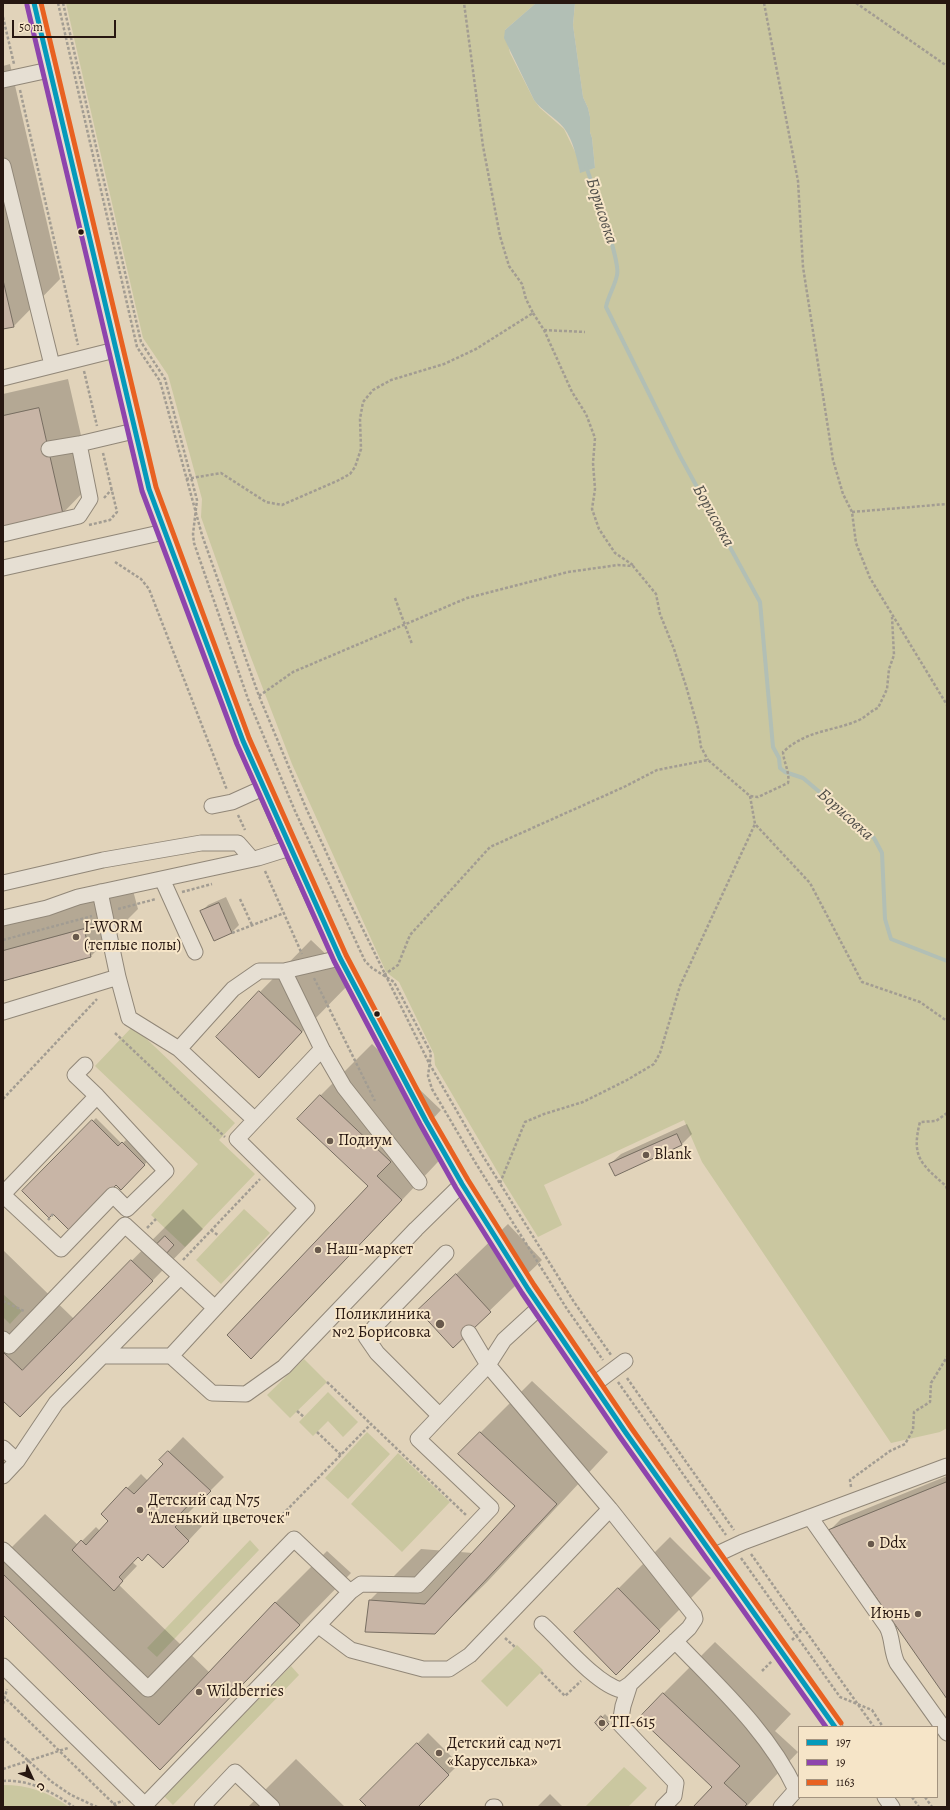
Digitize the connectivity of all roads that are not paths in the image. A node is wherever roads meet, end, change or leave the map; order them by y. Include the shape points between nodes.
1 (34, 3) edge
2 (50, 70) junction
3 (10, 78) edge
4 (3, 166) edge
5 (115, 350) junction
6 (52, 365) junction
7 (3, 378) edge
8 (134, 431) junction
9 (79, 444) junction
10 (49, 449) dead end
11 (164, 532) junction
12 (3, 534) edge
13 (3, 568) edge
14 (263, 788) junction
15 (212, 806) dead end
16 (290, 848) junction
17 (254, 866) junction
18 (162, 879) junction
19 (3, 883) edge
20 (100, 892) junction
21 (3, 918) edge
22 (195, 952) dead end
23 (340, 958) junction
24 (284, 971) junction
25 (118, 977) junction
26 (3, 1012) edge
27 (179, 1049) junction
28 (322, 1049) junction
29 (85, 1065) dead end
30 (97, 1096) junction
31 (256, 1120) junction
32 (419, 1182) dead end
33 (462, 1184) junction
34 (3, 1194) edge
35 (446, 1253) dead end
36 (177, 1273) junction
37 (540, 1307) junction
38 (216, 1308) junction
39 (469, 1333) dead end
40 (3, 1340) edge
41 (102, 1356) junction
42 (171, 1356) junction
43 (488, 1365) junction
44 (618, 1366) road end
45 (593, 1385) junction
46 (440, 1415) junction
47 (3, 1448) edge
48 (17, 1461) junction
49 (947, 1466) edge
50 (3, 1476) edge
51 (610, 1509) junction
52 (810, 1517) junction
53 (3, 1550) edge
54 (712, 1556) junction
55 (350, 1592) junction
56 (542, 1624) dead end
57 (319, 1626) junction
58 (675, 1641) junction
59 (3, 1666) edge
60 (630, 1684) junction
61 (834, 1726) edge
62 (947, 1733) edge
63 (886, 1798) edge
64 (146, 1806) edge
65 (202, 1807) edge
66 (272, 1807) edge
67 (663, 1807) edge
68 (781, 1807) edge
69 (892, 1807) edge

1 - 2 street
2 - 3 street
2 - 5 street
4 - 6 street
5 - 6 street
5 - 8 street
6 - 7 street
8 - 9 street
8 - 11 street via 149,489
9 - 10 street
9 - 12 street via 90,499 79,516
11 - 13 street
11 - 14 street
14 - 15 street via 232,802
14 - 16 street
16 - 17 street
16 - 23 street
17 - 18 street
17 - 19 street via 238,842 201,843 103,860
18 - 20 street
18 - 22 street
20 - 21 street
20 - 25 street
23 - 24 street
23 - 33 street
24 - 27 street via 258,971 233,989
24 - 28 street
25 - 26 street
25 - 27 street via 128,1018
27 - 31 street
28 - 31 street
28 - 32 street via 344,1087
29 - 30 street via 75,1076
30 - 34 street
30 - 34 street via 166,1171 127,1209 113,1194 61,1249
31 - 38 street via 236,1139 308,1208
33 - 37 street
33 - 42 street via 284,1368 246,1394 212,1393
35 - 46 street via 366,1337 377,1353
36 - 38 street
36 - 40 street via 125,1224 9,1346
36 - 41 street
37 - 43 street via 504,1340
37 - 45 street
38 - 42 street
39 - 43 street
41 - 42 street
41 - 48 street via 56,1403
43 - 46 street
43 - 51 street
44 - 45 street
45 - 54 street
46 - 55 street via 418,1438 491,1508 418,1585 361,1584
47 - 48 street
48 - 50 street
49 - 52 street
51 - 57 street via 470,1655 449,1669 423,1669 351,1650
51 - 58 street via 694,1615 695,1619 689,1628
52 - 54 street
52 - 62 street via 887,1627 897,1663
53 - 55 street via 148,1689 294,1539
54 - 61 street
55 - 57 street
56 - 60 street via 613,1688 621,1690
57 - 64 street
58 - 60 street
58 - 68 street via 749,1718 789,1775 796,1790
59 - 64 street
60 - 67 street via 620,1724 676,1783 674,1796
63 - 69 street
65 - 66 street via 235,1772

